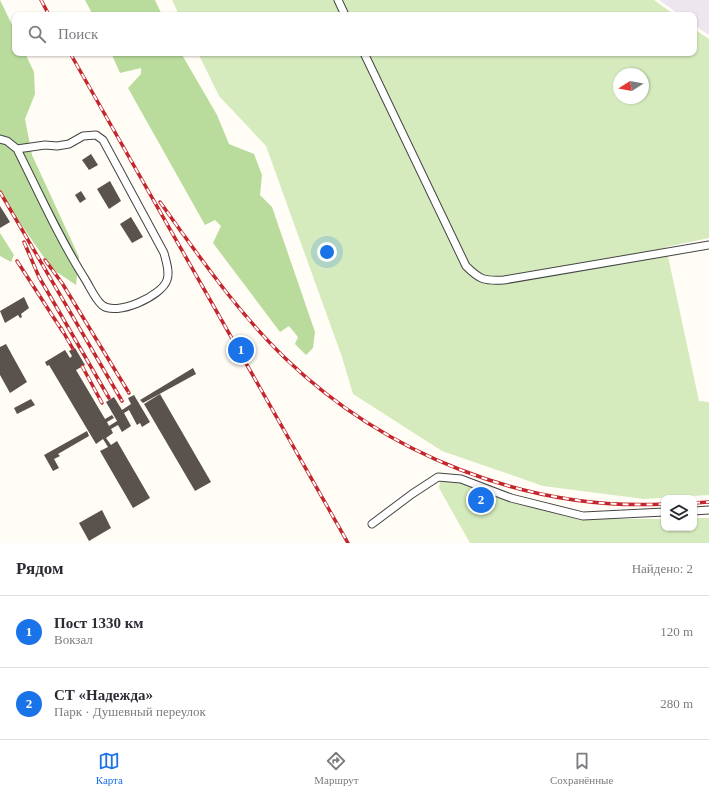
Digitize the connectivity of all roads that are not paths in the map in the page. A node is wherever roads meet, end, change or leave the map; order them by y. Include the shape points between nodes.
1 (338, 0) edge
2 (344, 12) edge
3 (365, 56) edge
4 (0, 139) edge
5 (17, 149) junction
6 (709, 245) edge
7 (709, 510) edge
8 (697, 511) edge
9 (661, 512) edge
10 (372, 524) dead end

1 - 2 street
3 - 6 street via 466,266 478,278 488,281 504,280
4 - 5 street
5 - 5 street via 77,266 102,304 111,309 129,307 159,292 167,280 164,253 103,140 96,135 83,136 69,144
7 - 8 street
9 - 10 street via 583,516 510,498 461,479 438,477

